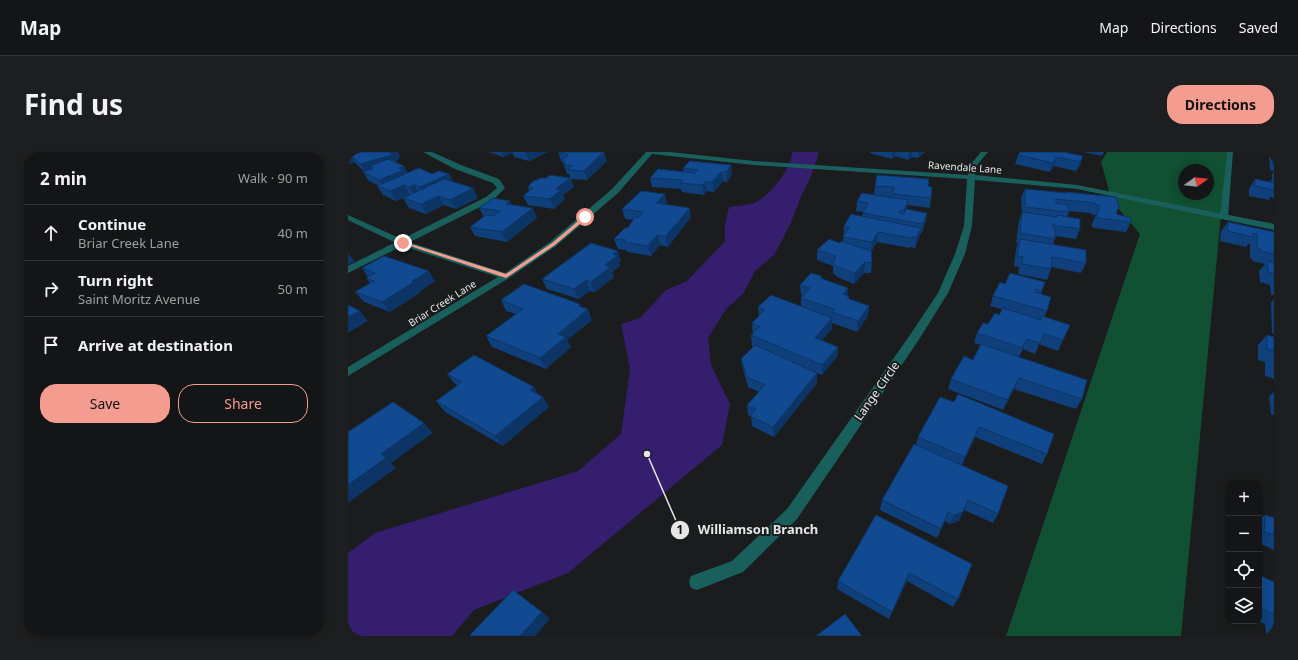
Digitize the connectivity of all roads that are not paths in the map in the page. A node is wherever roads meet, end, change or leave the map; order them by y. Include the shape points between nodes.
1 (426, 152) edge
2 (651, 152) edge
3 (985, 152) edge
4 (1230, 152) edge
5 (971, 177) junction
6 (348, 217) edge
7 (1224, 217) junction
8 (1274, 227) edge
9 (403, 243) junction
10 (348, 270) edge
11 (506, 276) junction
12 (348, 372) edge
13 (696, 582) dead end

1 - 9 street via 496,181 501,188 489,199
2 - 5 street, Ravendale Lane via 754,163
2 - 11 street, Briar Creek Lane via 615,191 585,217 553,244
3 - 5 street, Lange Circle via 974,165
4 - 7 street
5 - 7 street, Ravendale Lane via 1077,187
5 - 13 street, Lange Circle via 968,226 960,254 943,293 914,338 792,514 737,567
6 - 9 street
7 - 8 street, Ravendale Lane
9 - 10 street
9 - 11 street
11 - 12 street, Briar Creek Lane

